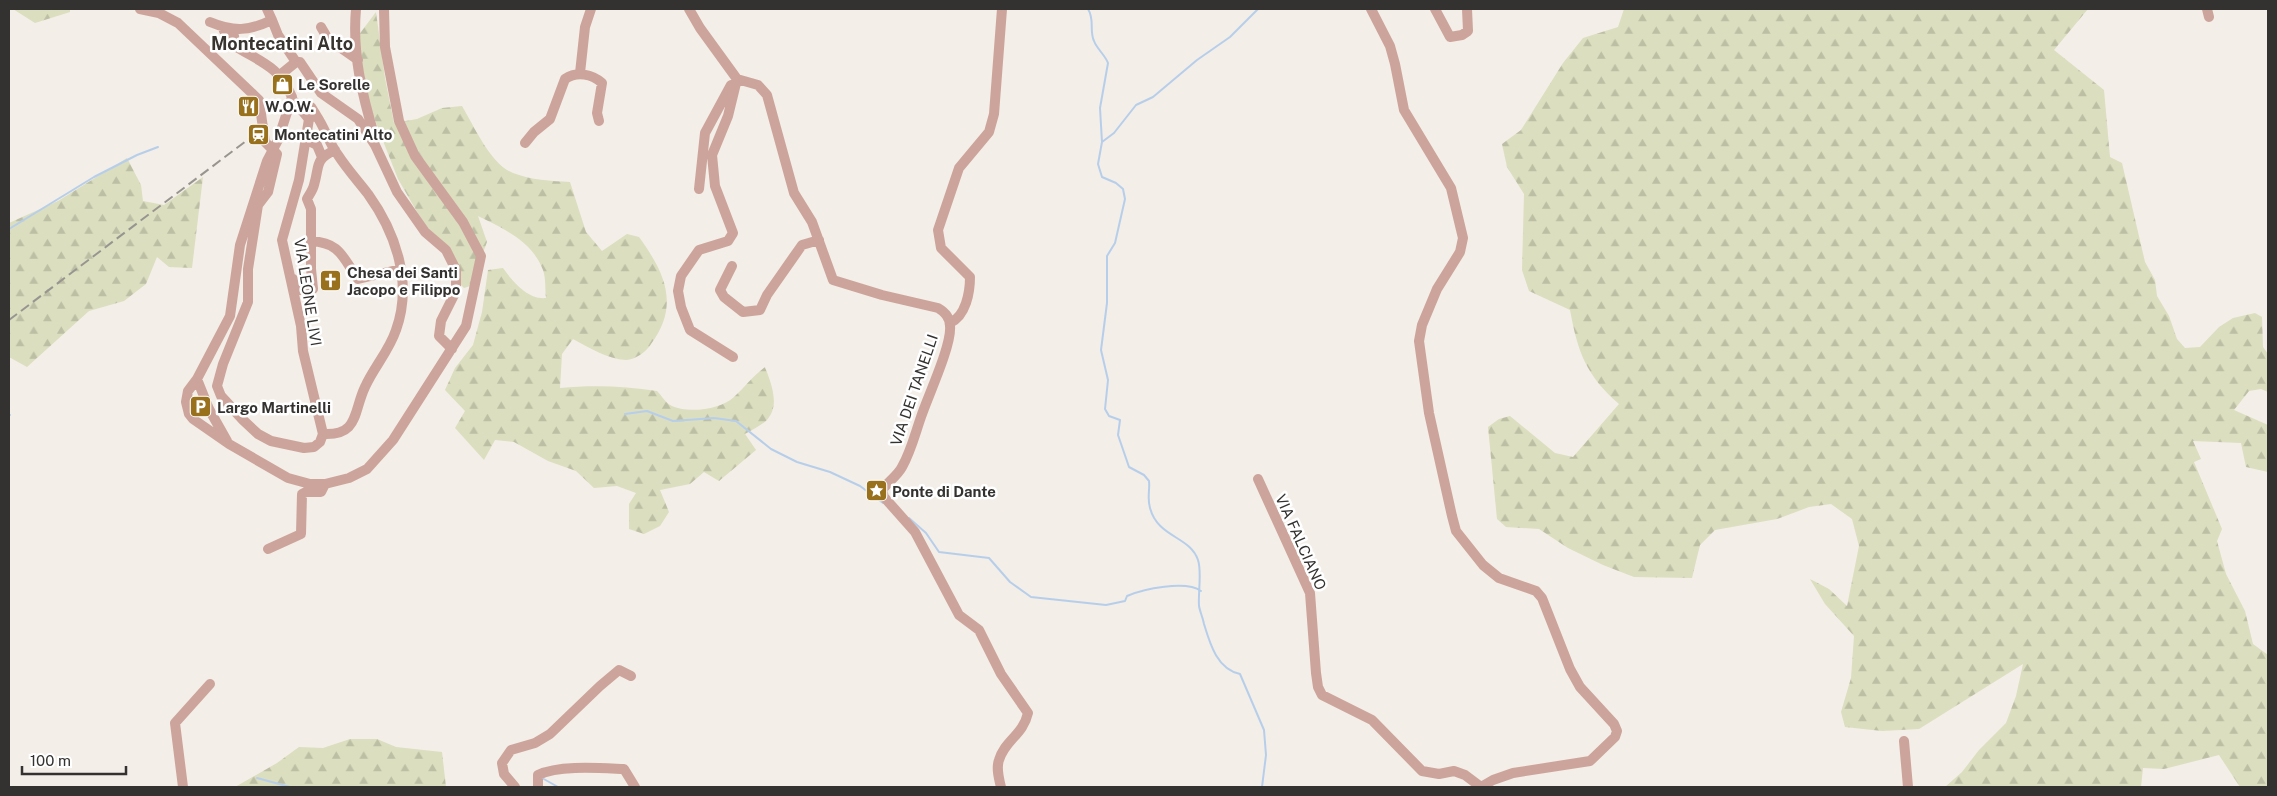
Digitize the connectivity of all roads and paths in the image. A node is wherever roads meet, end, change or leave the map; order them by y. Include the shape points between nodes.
1 (140, 9) edge
2 (356, 9) edge
3 (384, 9) edge
4 (591, 9) edge
5 (689, 9) edge
6 (1002, 9) edge
7 (1371, 9) edge
8 (1435, 9) edge
9 (1467, 9) edge
10 (272, 13) edge
11 (210, 22) dead end
12 (321, 27) dead end
13 (223, 28) junction
14 (358, 60) junction
15 (300, 64) junction
16 (580, 73) junction
17 (280, 75) junction
18 (735, 77) junction
19 (291, 100) junction
20 (311, 116) junction
21 (599, 121) dead end
22 (305, 138) junction
23 (525, 143) dead end
24 (375, 145) junction
25 (271, 150) junction
26 (335, 150) junction
27 (322, 157) junction
28 (699, 190) dead end
29 (818, 240) junction
30 (311, 241) junction
31 (732, 266) dead end
32 (401, 269) junction
33 (289, 271) junction
34 (300, 290) junction
35 (950, 323) junction
36 (302, 343) junction
37 (452, 349) junction
38 (733, 357) dead end
39 (197, 379) junction
40 (324, 434) junction
41 (229, 444) junction
42 (1258, 479) dead end
43 (325, 484) junction
44 (268, 549) dead end
45 (631, 676) dead end
46 (210, 684) dead end
47 (1904, 741) dead end
48 (183, 787) edge
49 (515, 787) edge
50 (538, 787) edge
51 (635, 787) edge
52 (1001, 787) edge
53 (1481, 787) edge
54 (1908, 787) edge

1 - 25 street via 159,13 178,23 259,100 266,142
2 - 14 street via 354,36
3 - 37 street via 385,47 399,121 415,156 463,222 481,256 466,326
4 - 16 street
5 - 18 street
6 - 35 street via 990,132 959,168 939,224 941,248 970,277 970,290 963,309
7 - 53 street via 1390,46 1404,110 1451,188 1461,226 1463,246 1437,289 1419,340 1429,413 1456,531 1483,565 1499,578 1536,591 1542,598 1580,687 1617,731 1615,737 1590,761 1513,773
8 - 9 street via 1450,37 1468,31
10 - 13 street via 260,26 246,30
10 - 15 street via 278,34
11 - 13 street
12 - 14 street via 328,40
13 - 17 street via 234,36 235,46
14 - 24 street via 364,103
15 - 17 street
15 - 24 street via 321,93 358,118
16 - 21 street via 602,83 597,113
16 - 23 street via 566,79 550,119
17 - 19 street
18 - 28 street via 705,133
18 - 29 street, VIA DEI TANELLI via 758,85 767,95 794,193 812,222
18 - 38 street via 728,116 712,155 715,186 733,233 728,241 699,250 681,276 678,291 690,330
19 - 20 street
19 - 25 street via 278,140
20 - 22 street, VIA LEONE LIVI
20 - 26 street
22 - 27 street via 317,145
22 - 33 street, VIA LEONE LIVI via 300,180 282,240
24 - 37 street via 397,192 424,232 446,250 456,270 456,291 438,329 442,343
25 - 39 street via 238,254 230,316
25 - 40 street via 276,152 276,159 268,192 258,205 248,270 248,302 217,386 221,396 243,420 271,441 314,447
26 - 27 street
26 - 32 street via 379,211 393,238
27 - 30 street via 307,199 311,209
29 - 31 street via 802,245 766,295 760,310 743,312 724,297 720,290
29 - 35 street, VIA DEI TANELLI via 833,280 938,308 945,312
30 - 32 street via 333,245 358,278
30 - 34 street via 313,288
32 - 40 street via 403,302 396,329 365,386 354,422 348,430 336,435
33 - 34 street
33 - 36 street, VIA LEONE LIVI
34 - 36 street via 304,318
35 - 52 street, VIA DEI TANELLI via 949,339 913,445 901,470 882,490 889,503 915,532 959,616 979,630 1001,674 1028,713 1025,725 998,760
36 - 40 street, VIA LEONE LIVI
37 - 43 street via 375,462 349,478
39 - 41 street via 209,410
39 - 41 street via 186,394 189,414
41 - 43 street via 288,478
42 - 53 street, VIA FALCIANO via 1310,594 1316,673 1322,694 1372,720 1422,771 1439,774 1454,771
43 - 44 street via 321,492 302,494 301,534
45 - 49 street via 619,670 550,734 535,743 511,750 502,763 504,774
46 - 48 street via 175,723
47 - 54 street
50 - 51 street via 538,775 549,770 609,768 624,769

